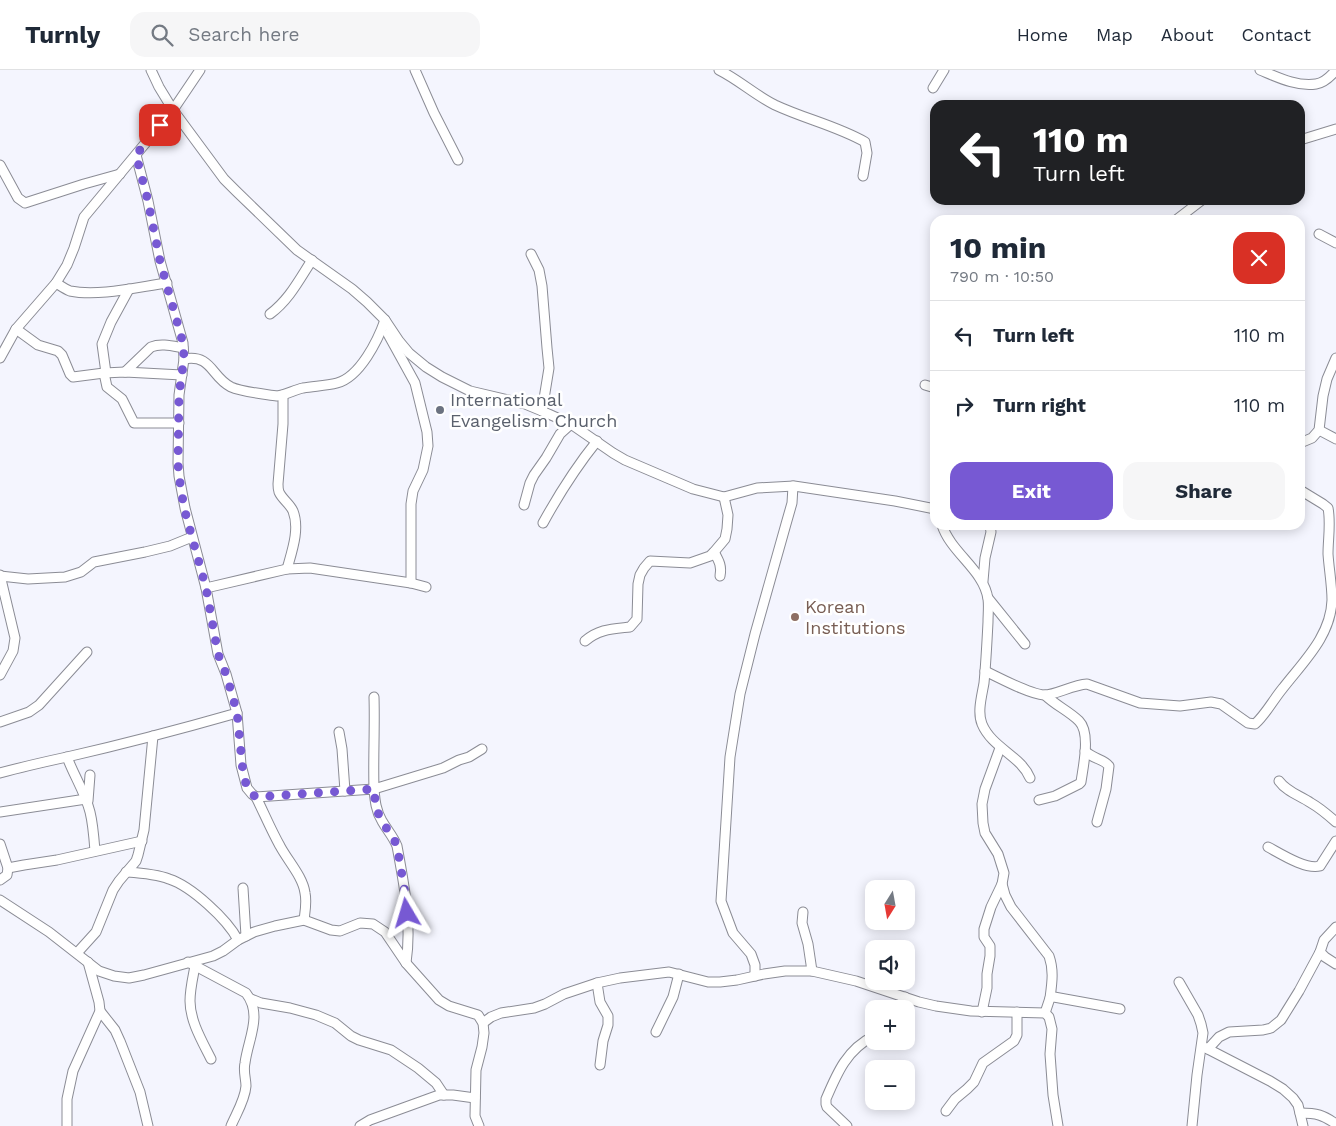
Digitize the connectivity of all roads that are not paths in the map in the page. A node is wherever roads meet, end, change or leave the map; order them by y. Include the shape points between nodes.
1 (151, 70) edge
2 (200, 70) edge
3 (415, 70) edge
4 (719, 70) edge
5 (944, 70) edge
6 (1260, 70) edge
7 (1336, 70) edge
8 (933, 88) dead end
9 (173, 110) junction
10 (1336, 129) edge
11 (1305, 138) edge
12 (136, 155) junction
13 (458, 160) dead end
14 (0, 165) edge
15 (120, 174) junction
16 (863, 176) dead end
17 (1196, 205) edge
18 (1182, 215) edge
19 (1319, 234) dead end
20 (1336, 243) edge
21 (531, 254) dead end
22 (312, 260) junction
23 (166, 282) junction
24 (56, 283) junction
25 (129, 288) junction
26 (270, 314) dead end
27 (384, 322) junction
28 (16, 329) junction
29 (183, 348) junction
30 (0, 358) edge
31 (184, 358) junction
32 (1336, 358) edge
33 (125, 372) junction
34 (105, 373) junction
35 (182, 375) junction
36 (925, 385) dead end
37 (930, 386) edge
38 (283, 395) junction
39 (542, 411) junction
40 (179, 423) junction
41 (571, 424) junction
42 (1319, 430) junction
43 (1336, 440) edge
44 (597, 441) junction
45 (1305, 441) edge
46 (793, 486) junction
47 (1305, 493) edge
48 (724, 497) junction
49 (524, 505) dead end
50 (930, 508) edge
51 (543, 523) dead end
52 (944, 530) edge
53 (991, 530) edge
54 (192, 537) junction
55 (714, 552) junction
56 (287, 569) junction
57 (0, 576) edge
58 (720, 576) dead end
59 (982, 581) junction
60 (412, 583) junction
61 (426, 587) dead end
62 (206, 588) junction
63 (988, 598) junction
64 (585, 640) dead end
65 (1025, 644) dead end
66 (87, 652) dead end
67 (985, 671) junction
68 (0, 675) edge
69 (1045, 695) junction
70 (374, 697) dead end
71 (237, 712) junction
72 (0, 722) edge
73 (339, 732) dead end
74 (153, 736) junction
75 (1000, 748) junction
76 (482, 749) dead end
77 (1085, 751) junction
78 (67, 757) junction
79 (0, 773) edge
80 (90, 775) dead end
81 (1030, 778) dead end
82 (1278, 781) dead end
83 (374, 789) junction
84 (345, 791) junction
85 (256, 797) junction
86 (1039, 800) dead end
87 (86, 801) junction
88 (0, 812) edge
89 (1096, 822) dead end
90 (1336, 822) edge
91 (142, 841) junction
92 (1336, 841) edge
93 (0, 844) edge
94 (1268, 847) dead end
95 (95, 851) junction
96 (8, 868) junction
97 (126, 872) junction
98 (0, 880) edge
99 (1002, 884) junction
100 (243, 888) dead end
101 (0, 900) edge
102 (803, 912) dead end
103 (304, 920) junction
104 (1336, 927) edge
105 (242, 938) junction
106 (1320, 952) junction
107 (78, 953) junction
108 (88, 961) junction
109 (406, 963) junction
110 (192, 964) junction
111 (1336, 964) edge
112 (812, 970) junction
113 (680, 974) junction
114 (756, 976) junction
115 (1179, 982) dead end
116 (597, 983) junction
117 (905, 997) junction
118 (251, 998) junction
119 (1050, 998) junction
120 (903, 1000) edge
121 (1120, 1010) dead end
122 (100, 1011) junction
123 (982, 1012) junction
124 (1017, 1012) junction
125 (1045, 1013) junction
126 (483, 1023) junction
127 (656, 1032) dead end
128 (865, 1041) edge
129 (1204, 1048) junction
130 (211, 1059) dead end
131 (600, 1065) dead end
132 (444, 1095) junction
133 (475, 1098) junction
134 (946, 1110) dead end
135 (1300, 1113) junction
136 (370, 1123) edge
137 (1336, 1124) edge
138 (66, 1125) edge
139 (148, 1126) edge
140 (231, 1126) edge
141 (360, 1126) edge
142 (479, 1126) edge
143 (847, 1126) edge
144 (1058, 1126) edge
145 (1192, 1126) edge
146 (1303, 1126) edge

1 - 9 street
2 - 9 street
3 - 13 street
4 - 16 street via 773,104 865,142 867,153
5 - 8 street
6 - 7 street via 1283,79 1317,84
9 - 12 street
9 - 22 street via 230,185 297,250
10 - 11 street
12 - 15 street
12 - 23 street
14 - 15 street via 18,198 26,203
15 - 24 street via 84,217 71,256
17 - 18 street
19 - 20 street
21 - 39 street via 542,286 548,348 549,368
22 - 26 street via 288,298
22 - 27 street via 352,289
23 - 25 street
23 - 29 street
24 - 25 street via 69,291 87,293
24 - 28 street
25 - 34 street via 102,344
27 - 38 street via 376,342 354,373 339,383
27 - 39 street via 410,354 442,378 470,391
27 - 60 street via 415,383 427,432 423,470 413,490 411,504
28 - 30 street
28 - 34 street via 38,345 58,351 73,377
29 - 31 street
29 - 33 street via 155,345
31 - 35 street
31 - 38 street via 202,359 224,383 234,388
32 - 42 street via 1327,379
33 - 34 street
33 - 35 street
34 - 40 street via 107,387 122,399 134,424
35 - 40 street
36 - 37 street
38 - 56 street via 278,484 279,492 293,510 296,525
39 - 41 street
40 - 54 street via 179,476
41 - 44 street
41 - 49 street via 560,434 534,475
42 - 43 street
42 - 45 street
44 - 48 street via 612,453 643,468 693,489
44 - 51 street via 563,487
46 - 48 street via 757,488
46 - 50 street
46 - 114 street via 792,503 742,685 730,757 721,901 733,933 751,954
47 - 69 street via 1328,508 1330,616 1313,651 1264,716 1254,724 1221,704 1180,706 1140,703 1087,684
48 - 55 street via 727,529
52 - 59 street via 951,544
53 - 59 street
54 - 57 street via 170,546 94,562 81,572 65,576 28,579
54 - 62 street
55 - 58 street via 722,569
55 - 64 street via 690,562 650,561 640,575 637,618 630,627 594,633
56 - 60 street via 317,569
56 - 62 street
57 - 68 street via 15,638 13,651
59 - 63 street
60 - 61 street
62 - 71 street via 218,654
63 - 65 street
63 - 67 street
66 - 72 street via 38,705 29,712
67 - 69 street
67 - 75 street via 980,714 982,724
69 - 77 street via 1081,723
70 - 83 street
71 - 74 street
71 - 85 street via 241,765 247,788
73 - 84 street
74 - 78 street
74 - 91 street
75 - 81 street via 1018,762
75 - 99 street via 982,804 985,833 998,854 1004,873
76 - 83 street via 443,768
77 - 86 street via 1081,782 1055,796
77 - 89 street via 1106,761 1109,766
78 - 79 street
78 - 87 street
80 - 87 street
82 - 90 street
83 - 84 street
83 - 109 street via 375,805 394,838 398,852 406,899
84 - 85 street
85 - 103 street via 278,844 302,880 306,894
87 - 88 street
87 - 95 street
91 - 95 street
91 - 97 street via 136,861
92 - 94 street via 1317,867 1293,860
93 - 96 street
95 - 96 street
96 - 98 street via 7,875
97 - 105 street via 179,883
97 - 107 street via 113,890 96,932
99 - 119 street via 1010,907 1049,956 1053,977
99 - 123 street via 984,928 984,936 990,946
100 - 105 street
101 - 107 street
102 - 112 street via 802,923
103 - 105 street
103 - 109 street via 340,931 360,923 373,924 385,932
104 - 106 street via 1324,940
105 - 110 street via 213,956
106 - 111 street
106 - 129 street via 1299,991 1271,1028 1229,1032
107 - 108 street
108 - 110 street via 114,976 129,978
108 - 122 street
109 - 126 street via 439,1000 478,1015
110 - 118 street via 241,989
110 - 130 street via 191,1012
112 - 114 street
112 - 117 street
113 - 114 street via 708,982
113 - 116 street via 669,972
113 - 127 street
115 - 129 street via 1202,1024
116 - 126 street via 545,1004 501,1013
116 - 131 street via 600,1002 608,1016
117 - 120 street
117 - 123 street via 936,1006
118 - 132 street via 316,1015 335,1023 350,1036 391,1050 436,1083
118 - 140 street via 254,1017 244,1064 245,1091
119 - 121 street
119 - 125 street
122 - 138 street via 73,1071
122 - 139 street via 120,1041 140,1092
123 - 124 street
124 - 125 street
124 - 134 street via 1014,1041 983,1063 974,1082
125 - 144 street via 1052,1029 1050,1054
126 - 133 street
128 - 143 street via 838,1070 826,1099 827,1107
129 - 135 street via 1283,1089 1298,1105
129 - 145 street
132 - 133 street
132 - 136 street
133 - 142 street via 475,1116
135 - 137 street via 1325,1116
135 - 146 street
136 - 141 street

